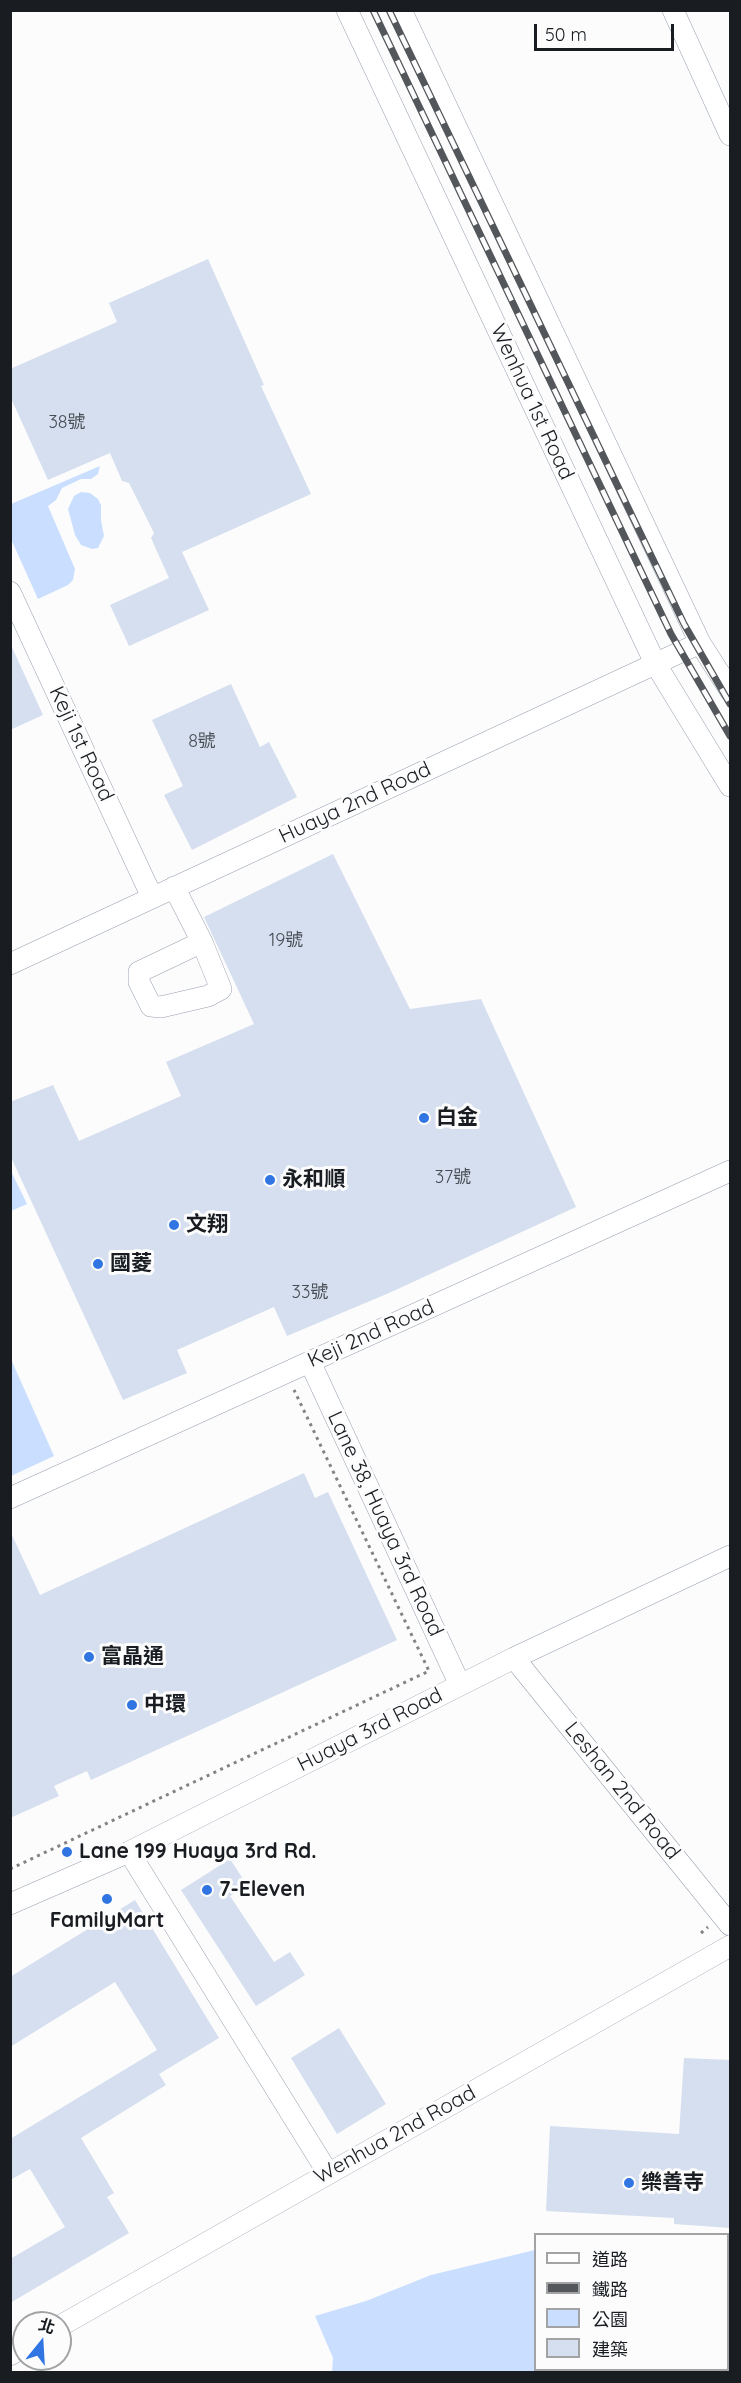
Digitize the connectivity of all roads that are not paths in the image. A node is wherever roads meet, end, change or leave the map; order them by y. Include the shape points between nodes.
1 (347, 10) edge
2 (401, 10) edge
3 (673, 10) edge
4 (730, 135) edge
5 (10, 592) edge
6 (700, 642) junction
7 (655, 663) junction
8 (730, 690) edge
9 (730, 786) edge
10 (174, 887) junction
11 (152, 897) junction
12 (202, 942) dead end
13 (10, 964) edge
14 (730, 1171) edge
15 (310, 1362) junction
16 (10, 1498) edge
17 (730, 1556) edge
18 (514, 1658) junction
19 (460, 1685) junction
20 (129, 1852) junction
21 (10, 1904) edge
22 (730, 1925) edge
23 (730, 1946) edge
24 (328, 2173) junction
25 (72, 2319) edge

1 - 7 street, Wenhua 1st Road
2 - 6 street
3 - 4 street
5 - 11 street, Keji 1st Road
6 - 7 street, Huaya 2nd Road
6 - 8 street
7 - 9 street, Wenhua 1st Road
7 - 10 street, Huaya 2nd Road
10 - 11 street, Huaya 2nd Road
10 - 12 street
11 - 13 street, Huaya 2nd Road
14 - 15 street, Keji 2nd Road
15 - 16 street, Keji 2nd Road
15 - 19 street, Lane 38, Huaya 3rd Road
17 - 18 street, Huaya 3rd Road
18 - 19 street, Huaya 3rd Road
18 - 22 street, Leshan 2nd Road
19 - 20 street, Huaya 3rd Road
20 - 21 street, Huaya 3rd Road
20 - 24 street
23 - 24 street, Wenhua 2nd Road
24 - 25 street, Wenhua 2nd Road

